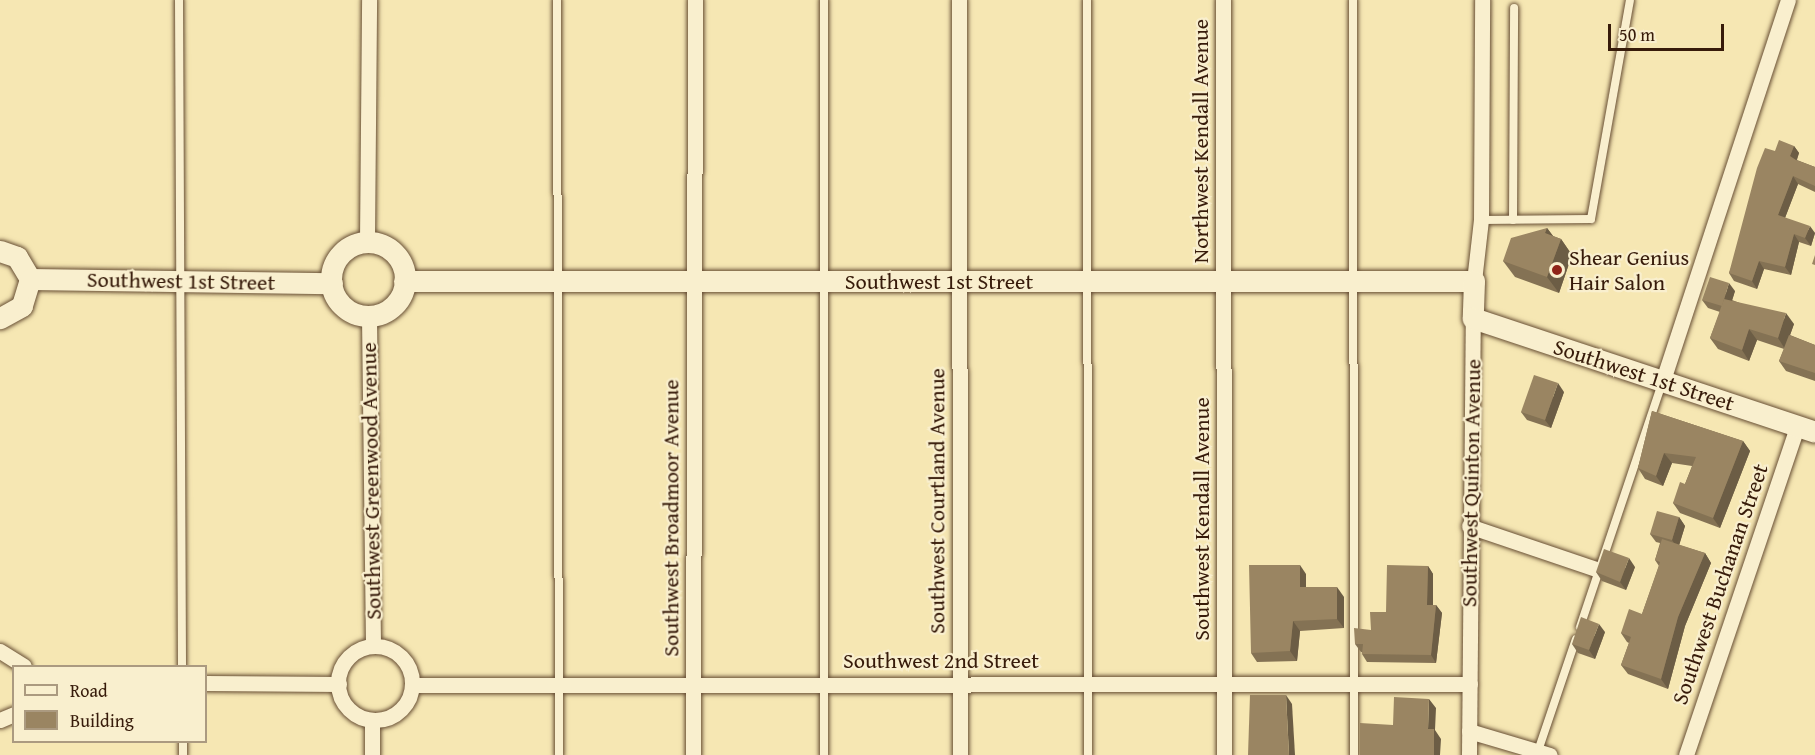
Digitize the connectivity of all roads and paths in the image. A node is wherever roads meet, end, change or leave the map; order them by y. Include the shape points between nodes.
1 (179, 0) edge
2 (369, 0) edge
3 (557, 0) edge
4 (695, 0) edge
5 (824, 0) edge
6 (959, 0) edge
7 (1087, 0) edge
8 (1223, 0) edge
9 (1353, 0) edge
10 (1482, 0) edge
11 (1630, 0) edge
12 (1788, 0) edge
13 (1514, 8) dead end
14 (1481, 220) junction
15 (1513, 220) junction
16 (367, 240) junction
17 (0, 251) edge
18 (30, 279) junction
19 (181, 281) junction
20 (404, 281) junction
21 (556, 281) junction
22 (695, 281) junction
23 (332, 282) junction
24 (824, 282) junction
25 (958, 282) junction
26 (1086, 282) junction
27 (1224, 282) junction
28 (1355, 282) junction
29 (1474, 282) junction
30 (369, 317) junction
31 (0, 318) edge
32 (1473, 318) junction
33 (1663, 380) junction
34 (1806, 429) edge
35 (1469, 526) junction
36 (1599, 570) junction
37 (373, 645) junction
38 (0, 651) edge
39 (22, 665) edge
40 (182, 665) edge
41 (207, 683) edge
42 (339, 684) junction
43 (559, 684) junction
44 (693, 684) junction
45 (823, 684) junction
46 (961, 684) junction
47 (1088, 684) junction
48 (1354, 684) junction
49 (1470, 684) junction
50 (412, 685) junction
51 (1224, 685) junction
52 (372, 722) junction
53 (1469, 731) junction
54 (1544, 753) edge
55 (372, 755) edge
56 (559, 755) edge
57 (693, 755) edge
58 (824, 755) edge
59 (960, 755) edge
60 (1088, 755) edge
61 (1224, 755) edge
62 (1354, 755) edge
63 (1469, 755) edge
64 (1686, 755) edge

1 - 19 lane
2 - 16 street
3 - 21 lane
4 - 22 street, Southwest Broadmoor Avenue
5 - 24 lane
6 - 25 street, Southwest Courtland Avenue
7 - 26 lane
8 - 27 street, Northwest Kendall Avenue
9 - 28 lane
10 - 14 street
11 - 15 lane via 1591,219
12 - 33 street
13 - 15 lane
14 - 15 lane
14 - 29 street
16 - 20 street via 394,253
16 - 23 street via 338,257
17 - 18 street via 17,257
18 - 19 street, Southwest 1st Street
18 - 31 street via 22,306
19 - 23 street, Southwest 1st Street
19 - 40 lane
20 - 21 street, Southwest 1st Street
20 - 30 street, Southwest Greenwood Avenue via 394,306
21 - 22 street, Southwest 1st Street
21 - 43 lane
22 - 24 street, Southwest 1st Street
22 - 44 street, Southwest Broadmoor Avenue
23 - 30 street, Southwest Greenwood Avenue via 339,302
24 - 25 street, Southwest 1st Street
24 - 45 lane
25 - 26 street, Southwest 1st Street
25 - 46 street, Southwest Courtland Avenue
26 - 27 street, Southwest 1st Street
26 - 47 lane
27 - 28 street, Southwest 1st Street
27 - 51 street, Southwest Kendall Avenue
28 - 29 street, Southwest 1st Street
28 - 48 lane
29 - 32 street, Southwest Quinton Avenue
30 - 37 street, Southwest Greenwood Avenue
32 - 33 street, Southwest 1st Street
32 - 35 street, Southwest Quinton Avenue
33 - 34 street, Southwest 1st Street
33 - 36 lane
34 - 64 street, Southwest Buchanan Street
35 - 36 street
35 - 49 street, Southwest Quinton Avenue
36 - 54 lane
37 - 42 street, Southwest Greenwood Avenue via 344,663
37 - 50 street, Southwest Greenwood Avenue via 401,656
38 - 39 street
41 - 42 street
42 - 52 street via 348,709
43 - 44 street, Southwest 2nd Street
43 - 50 street, Southwest 2nd Street
43 - 56 lane
44 - 45 street, Southwest 2nd Street
44 - 57 street, Southwest Broadmoor Avenue
45 - 46 street, Southwest 2nd Street
45 - 58 lane
46 - 47 street, Southwest 2nd Street
46 - 59 street, Southwest Courtland Avenue
47 - 51 street, Southwest 2nd Street
47 - 60 lane
48 - 49 street, Southwest 2nd Street
48 - 51 street, Southwest 2nd Street
48 - 62 lane
49 - 53 street, Southwest Quinton Avenue
50 - 52 street via 400,712
51 - 61 street, Southwest Kendall Avenue
52 - 55 street
53 - 54 street
53 - 63 street, Southwest Quinton Avenue

